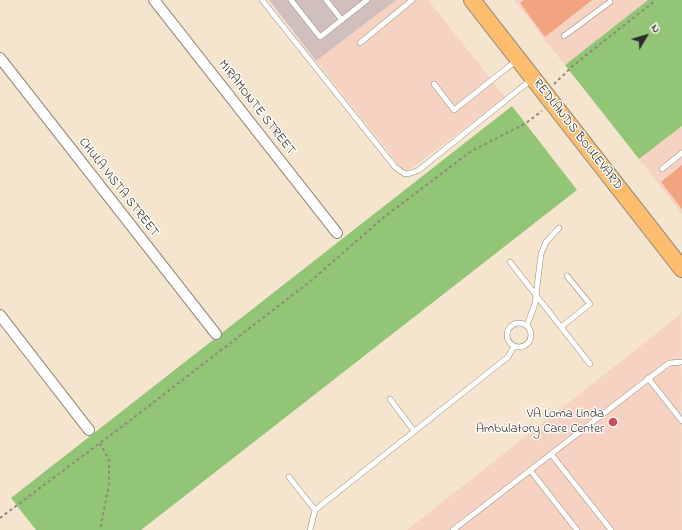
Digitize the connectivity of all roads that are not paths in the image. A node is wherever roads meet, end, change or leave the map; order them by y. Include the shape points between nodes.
1 (154, 0) edge
2 (262, 0) edge
3 (291, 0) edge
4 (326, 0) edge
5 (412, 0) edge
6 (472, 0) edge
7 (364, 1) edge
8 (610, 1) edge
9 (342, 20) junction
10 (564, 36) dead end
11 (360, 43) dead end
12 (0, 58) edge
13 (518, 60) junction
14 (533, 78) junction
15 (434, 84) dead end
16 (682, 153) edge
17 (662, 169) dead end
18 (559, 228) dead end
19 (337, 232) dead end
20 (510, 262) dead end
21 (682, 269) edge
22 (567, 276) dead end
23 (536, 296) junction
24 (0, 315) edge
25 (527, 325) junction
26 (561, 327) junction
27 (216, 334) dead end
28 (514, 346) junction
29 (682, 362) edge
30 (590, 364) dead end
31 (648, 378) junction
32 (390, 399) dead end
33 (682, 421) edge
34 (89, 430) dead end
35 (414, 431) junction
36 (551, 454) junction
37 (530, 470) junction
38 (289, 476) dead end
39 (315, 510) junction
40 (310, 530) edge
41 (453, 530) edge
42 (577, 530) edge
43 (611, 530) edge

1 - 19 street, MIRAMONTE STREET
2 - 14 lane via 395,167 405,174 419,170
3 - 9 lane via 320,37
4 - 9 lane
5 - 11 lane
6 - 13 main road, REDLANDS BOULEVARD
7 - 9 lane
8 - 10 lane
12 - 27 street, CHULA VISTA STREET
13 - 14 main road, REDLANDS BOULEVARD
13 - 15 lane via 454,110
14 - 21 main road, REDLANDS BOULEVARD
16 - 17 lane
18 - 23 lane via 546,242 541,254
20 - 23 lane
22 - 26 lane via 590,304
23 - 25 lane
23 - 26 lane
24 - 34 street
25 - 28 lane via 531,332 530,340 522,347
25 - 28 lane via 519,322 508,328 508,340
26 - 30 lane
28 - 35 lane via 508,357
29 - 31 lane via 670,363
31 - 33 lane
31 - 36 lane
32 - 35 lane
35 - 39 lane
36 - 37 lane
36 - 43 lane
37 - 41 lane
37 - 42 lane
38 - 39 lane
39 - 40 lane

